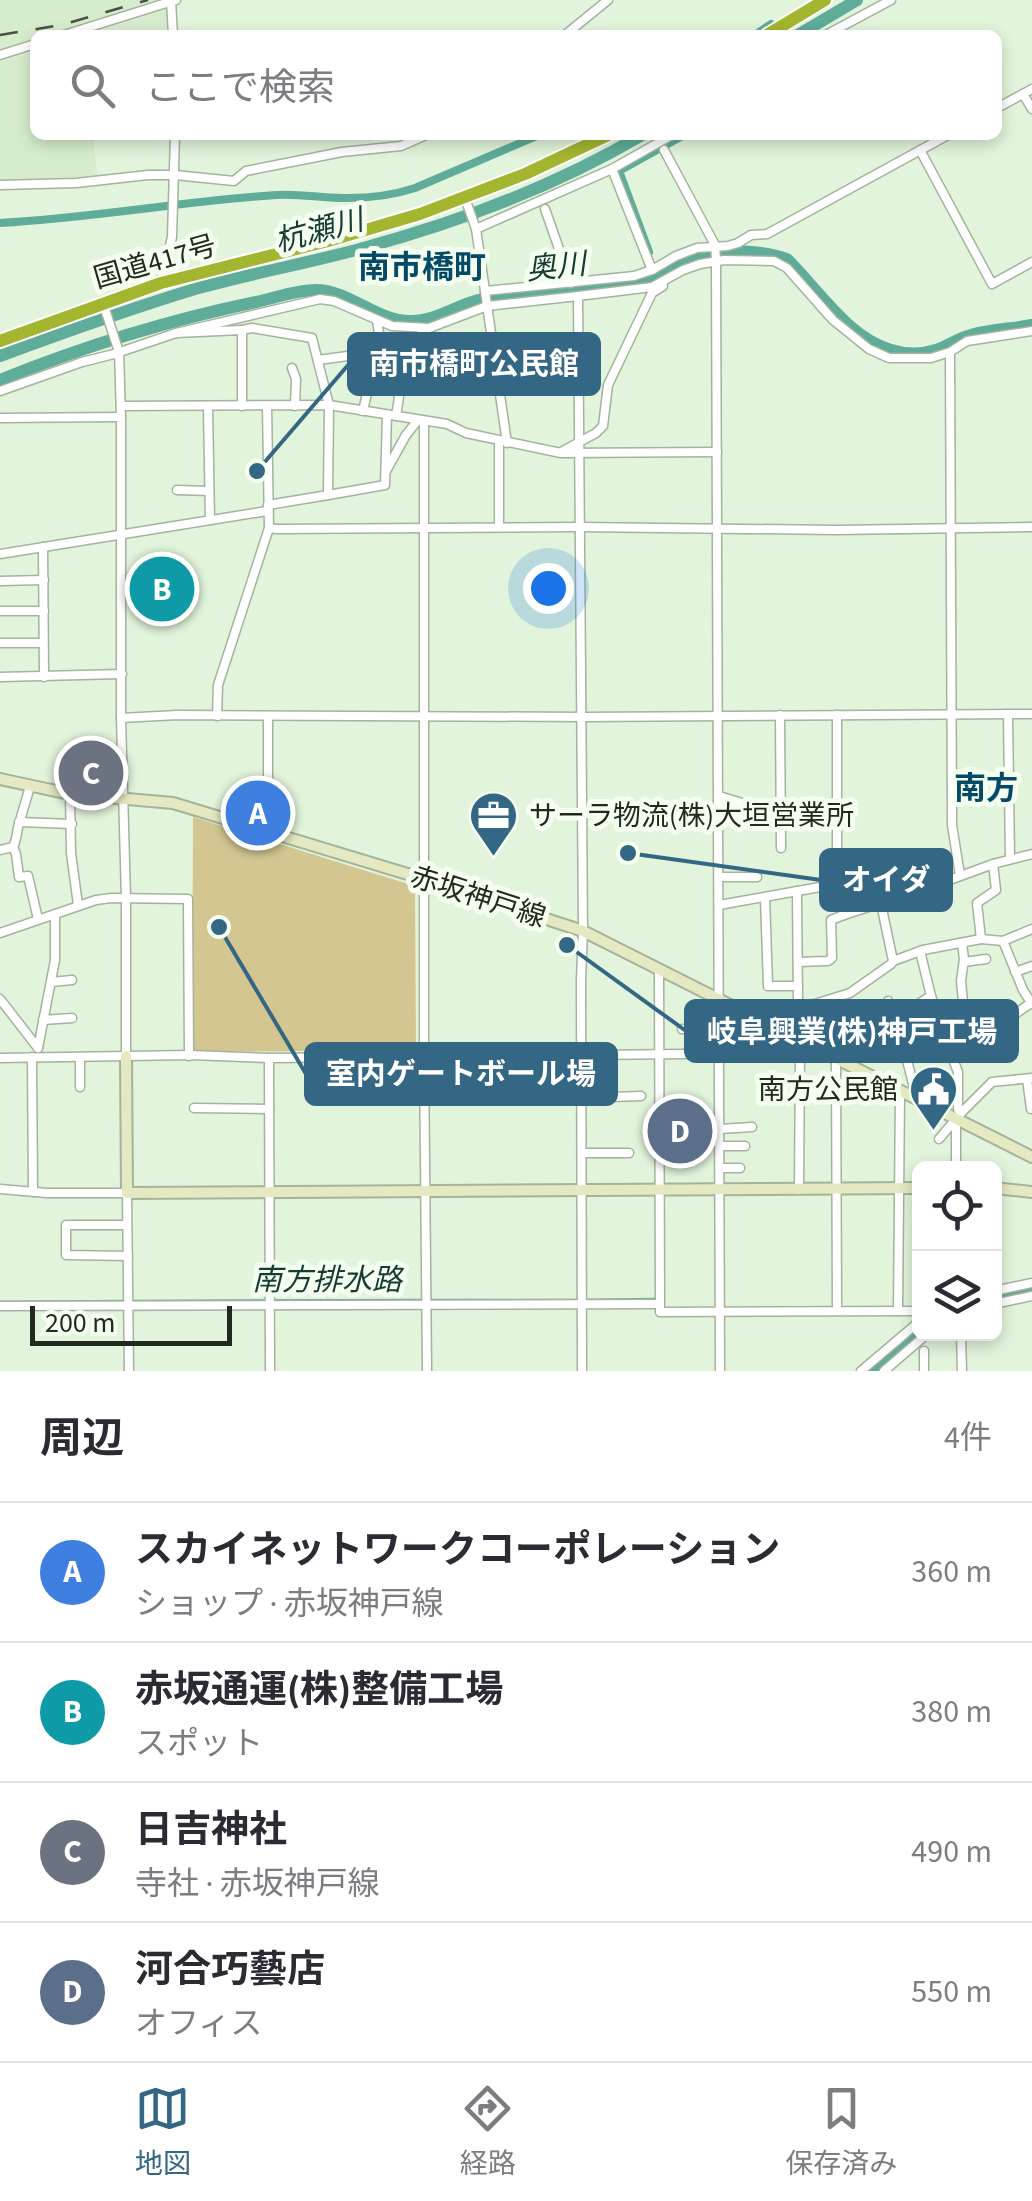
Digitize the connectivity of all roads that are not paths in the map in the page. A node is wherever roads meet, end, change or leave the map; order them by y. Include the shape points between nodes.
1 (608, 0) edge
2 (824, 0) edge
3 (891, 0) edge
4 (174, 1) edge
5 (80, 30) edge
6 (173, 30) edge
7 (570, 30) edge
8 (773, 30) edge
9 (835, 30) edge
10 (30, 46) edge
11 (0, 55) edge
12 (1028, 91) edge
13 (1002, 105) edge
14 (1032, 109) edge
15 (175, 140) edge
16 (415, 140) edge
17 (597, 140) edge
18 (663, 140) edge
19 (939, 140) edge
20 (664, 150) dead end
21 (920, 150) junction
22 (612, 170) junction
23 (175, 175) junction
24 (0, 185) edge
25 (466, 200) junction
26 (545, 209) dead end
27 (476, 227) junction
28 (715, 245) junction
29 (716, 260) junction
30 (1032, 262) edge
31 (652, 270) junction
32 (663, 282) junction
33 (161, 283) junction
34 (571, 283) junction
35 (486, 291) junction
36 (578, 296) junction
37 (104, 305) junction
38 (487, 305) junction
39 (377, 321) junction
40 (429, 328) junction
41 (242, 330) junction
42 (1032, 331) edge
43 (176, 333) junction
44 (0, 340) edge
45 (115, 340) junction
46 (950, 352) junction
47 (386, 353) junction
48 (318, 360) junction
49 (292, 368) dead end
50 (369, 384) dead end
51 (0, 391) edge
52 (329, 405) junction
53 (121, 406) junction
54 (242, 406) junction
55 (267, 406) junction
56 (295, 406) junction
57 (208, 407) junction
58 (363, 411) junction
59 (392, 416) junction
60 (121, 417) junction
61 (0, 418) edge
62 (421, 420) junction
63 (503, 442) junction
64 (579, 442) junction
65 (561, 452) junction
66 (717, 452) junction
67 (580, 453) junction
68 (386, 472) junction
69 (177, 490) dead end
70 (208, 491) junction
71 (328, 496) junction
72 (268, 508) junction
73 (210, 520) junction
74 (580, 526) junction
75 (499, 527) junction
76 (952, 527) junction
77 (1032, 527) edge
78 (269, 528) junction
79 (423, 528) junction
80 (717, 528) junction
81 (121, 534) junction
82 (43, 546) junction
83 (0, 554) edge
84 (0, 580) edge
85 (44, 580) junction
86 (44, 610) junction
87 (0, 612) edge
88 (0, 643) edge
89 (44, 643) junction
90 (122, 674) junction
91 (0, 677) edge
92 (44, 677) junction
93 (952, 714) junction
94 (1008, 714) junction
95 (1032, 714) edge
96 (780, 715) junction
97 (837, 715) junction
98 (217, 716) junction
99 (268, 716) junction
100 (424, 716) junction
101 (580, 716) junction
102 (717, 716) junction
103 (122, 718) junction
104 (0, 779) edge
105 (30, 786) junction
106 (70, 794) junction
107 (719, 796) junction
108 (124, 798) junction
109 (838, 803) junction
110 (781, 806) junction
111 (19, 822) junction
112 (72, 824) junction
113 (268, 830) junction
114 (13, 848) junction
115 (781, 848) dead end
116 (0, 850) edge
117 (1032, 854) edge
118 (1010, 860) junction
119 (993, 864) junction
120 (960, 875) junction
121 (719, 877) junction
122 (756, 877) dead end
123 (424, 879) junction
124 (837, 884) junction
125 (797, 891) junction
126 (765, 898) junction
127 (126, 899) junction
128 (881, 904) junction
129 (78, 905) junction
130 (719, 905) junction
131 (55, 914) junction
132 (844, 914) junction
133 (993, 917) dead end
134 (979, 919) junction
135 (38, 920) junction
136 (1032, 928) edge
137 (0, 932) edge
138 (583, 932) junction
139 (981, 940) junction
140 (1003, 940) junction
141 (962, 942) junction
142 (920, 951) junction
143 (986, 958) dead end
144 (893, 961) junction
145 (798, 962) junction
146 (964, 962) junction
147 (1032, 966) edge
148 (659, 968) junction
149 (1015, 972) junction
150 (72, 980) dead end
151 (52, 982) junction
152 (798, 986) junction
153 (931, 996) junction
154 (0, 999) edge
155 (719, 999) junction
156 (888, 1001) dead end
157 (1031, 1004) edge
158 (798, 1008) junction
159 (72, 1018) dead end
160 (896, 1018) junction
161 (43, 1020) junction
162 (768, 1023) junction
163 (966, 1023) junction
164 (948, 1025) junction
165 (682, 1029) dead end
166 (719, 1029) junction
167 (914, 1031) dead end
168 (902, 1044) junction
169 (800, 1046) junction
170 (36, 1054) junction
171 (582, 1054) junction
172 (658, 1054) junction
173 (720, 1054) junction
174 (424, 1055) junction
175 (80, 1056) junction
176 (126, 1056) junction
177 (189, 1056) junction
178 (0, 1058) edge
179 (269, 1058) junction
180 (836, 1058) junction
181 (1029, 1079) edge
182 (80, 1087) dead end
183 (900, 1092) junction
184 (641, 1096) dead end
185 (582, 1098) junction
186 (918, 1100) junction
187 (194, 1108) dead end
188 (269, 1109) junction
189 (1031, 1109) edge
190 (958, 1116) junction
191 (752, 1128) dead end
192 (720, 1129) junction
193 (939, 1139) dead end
194 (720, 1146) junction
195 (745, 1146) dead end
196 (582, 1153) junction
197 (629, 1153) dead end
198 (1032, 1158) edge
199 (956, 1161) edge
200 (720, 1168) junction
201 (740, 1168) dead end
202 (898, 1188) junction
203 (912, 1188) edge
204 (1002, 1189) edge
205 (0, 1190) edge
206 (720, 1190) junction
207 (799, 1190) junction
208 (836, 1190) junction
209 (426, 1191) junction
210 (582, 1191) junction
211 (659, 1191) junction
212 (33, 1192) junction
213 (270, 1192) junction
214 (1032, 1192) edge
215 (127, 1193) junction
216 (128, 1224) junction
217 (128, 1256) junction
218 (1032, 1283) edge
219 (1002, 1289) edge
220 (1032, 1296) edge
221 (270, 1302) junction
222 (427, 1302) junction
223 (582, 1302) junction
224 (1002, 1302) edge
225 (128, 1303) junction
226 (659, 1304) junction
227 (0, 1306) edge
228 (720, 1311) junction
229 (837, 1311) junction
230 (898, 1311) junction
231 (912, 1311) edge
232 (912, 1327) edge
233 (919, 1341) edge
234 (961, 1341) edge
235 (924, 1350) dead end
236 (128, 1371) edge
237 (270, 1371) edge
238 (427, 1371) edge
239 (582, 1371) edge
240 (720, 1371) edge
241 (861, 1371) edge
242 (884, 1371) edge
243 (924, 1371) edge
244 (962, 1371) edge

1 - 7 street
2 - 8 highway
3 - 9 street
4 - 5 street
4 - 6 street
10 - 11 street
12 - 13 street
12 - 14 street
15 - 23 street
16 - 23 street via 246,172 234,181
17 - 25 highway, 国道417号
18 - 22 street
19 - 21 street
20 - 28 street
21 - 28 street via 767,234
21 - 30 street via 992,284
22 - 27 street
22 - 31 street
23 - 24 street
23 - 33 street
25 - 27 street
25 - 33 highway, 国道417号
26 - 34 street
27 - 35 street
28 - 29 street
28 - 31 street
29 - 32 street
29 - 46 street via 774,261 787,268 833,320 889,358
29 - 66 street
31 - 34 street
32 - 36 street
32 - 64 street via 608,384 603,426
33 - 37 highway, 国道417号
34 - 35 street
35 - 38 street
36 - 38 street
36 - 64 street
37 - 44 highway, 国道417号
37 - 45 street
38 - 40 street
38 - 63 street
39 - 40 street
39 - 43 street via 320,299
39 - 47 street
40 - 47 street
41 - 43 street
41 - 48 street via 312,338
41 - 54 street
42 - 46 street via 967,342
43 - 45 street
45 - 51 street via 82,362
45 - 53 street
46 - 76 street
47 - 48 street
47 - 59 street via 400,391
48 - 52 street
49 - 56 street
50 - 58 street
52 - 56 street
52 - 58 street
52 - 71 street
53 - 57 street
53 - 60 street
54 - 55 street
54 - 57 street
55 - 56 street
55 - 72 street
57 - 70 street
58 - 59 street
59 - 62 street
59 - 68 street
60 - 61 street
60 - 81 street
62 - 63 street
62 - 68 street
62 - 79 street
63 - 65 street
63 - 75 street
64 - 65 street
64 - 67 street
65 - 67 street
66 - 67 street
66 - 80 street
67 - 74 street
68 - 71 street via 386,486
69 - 70 street
70 - 73 street
71 - 72 street
72 - 73 street
72 - 78 street
73 - 81 street
74 - 75 street
74 - 80 street
74 - 101 street
75 - 79 street
76 - 77 street
76 - 80 street
76 - 93 street
78 - 79 street
78 - 98 street via 218,685
79 - 100 street
80 - 102 street
81 - 82 street
81 - 90 street
82 - 83 street
82 - 85 street
84 - 85 street
85 - 86 street
86 - 87 street
86 - 89 street
88 - 89 street
89 - 92 street
90 - 92 street
90 - 103 street
91 - 92 street
93 - 94 street
93 - 97 street
93 - 120 street via 952,825
94 - 95 street
94 - 118 street
96 - 97 street
96 - 102 street
96 - 110 street
97 - 109 street
98 - 99 street
98 - 103 street
99 - 100 street
99 - 113 street
100 - 101 street
100 - 123 street
101 - 102 street
101 - 138 street
102 - 107 street
103 - 108 street
104 - 105 main road, 赤坂神戸線
105 - 106 main road, 赤坂神戸線
105 - 111 street
106 - 108 main road, 赤坂神戸線
106 - 112 street
107 - 110 street
107 - 121 street
108 - 113 main road, 赤坂神戸線 via 173,803
108 - 127 street
109 - 110 street
109 - 124 street
110 - 115 street
111 - 112 street
111 - 114 street
112 - 129 street
113 - 123 main road, 赤坂神戸線
114 - 116 street
114 - 135 street
117 - 118 street
118 - 119 street
119 - 120 street
119 - 134 street via 996,890 978,903
120 - 128 street
121 - 122 street
121 - 130 street
123 - 138 main road, 赤坂神戸線
123 - 174 street
124 - 125 street
124 - 132 street
125 - 126 street
125 - 145 street
126 - 130 street
126 - 152 street via 768,986
127 - 129 street
127 - 176 street
127 - 177 street via 188,899
128 - 132 street
128 - 144 street
129 - 131 street
130 - 155 street
131 - 135 street
131 - 151 street
132 - 145 street via 831,920 832,958
133 - 134 street
134 - 139 street
135 - 137 street
136 - 140 street
138 - 148 main road, 赤坂神戸線
138 - 171 street
139 - 140 street
139 - 141 street
140 - 149 street
141 - 142 street
141 - 146 street
142 - 144 street
142 - 153 street
143 - 146 street
144 - 158 street via 850,993
145 - 152 street
146 - 163 street
147 - 149 street
148 - 155 main road, 赤坂神戸線
148 - 172 street
149 - 157 street
150 - 151 street
151 - 161 street
152 - 158 street
153 - 160 street
153 - 164 street via 941,1026
154 - 170 street
155 - 162 main road, 赤坂神戸線
155 - 166 street
156 - 160 street
157 - 163 street via 1012,1016
158 - 162 street
159 - 161 street
160 - 168 street
161 - 170 street
162 - 169 main road, 赤坂神戸線
163 - 164 street
164 - 190 street
165 - 166 street
166 - 173 street
167 - 168 street
168 - 186 street
169 - 173 street
169 - 180 main road, 赤坂神戸線
169 - 207 street
170 - 175 street
170 - 178 street
170 - 212 street
171 - 172 street
171 - 174 street
171 - 185 street
172 - 173 street
172 - 211 street
173 - 192 street
174 - 179 street
174 - 209 street
175 - 176 street
175 - 182 street
176 - 177 street
176 - 215 main road
177 - 179 street
179 - 188 street
180 - 183 main road, 赤坂神戸線
180 - 208 street
181 - 189 street
181 - 190 street via 992,1082
183 - 186 main road, 赤坂神戸線
183 - 202 street
184 - 185 street
185 - 196 street
186 - 190 main road, 赤坂神戸線
187 - 188 street
188 - 213 street
190 - 193 street
190 - 198 main road, 赤坂神戸線
190 - 199 street
191 - 192 street
192 - 194 street
194 - 195 street
194 - 200 street
196 - 197 street
196 - 210 street
200 - 201 street
200 - 206 street
202 - 203 main road
202 - 208 main road
202 - 230 street
204 - 214 main road
205 - 212 street
206 - 207 main road
206 - 211 main road
206 - 228 street
207 - 208 main road
208 - 229 street
209 - 210 main road
209 - 213 main road
209 - 222 street
210 - 211 main road
210 - 223 street
211 - 226 street
212 - 215 street
213 - 215 main road
213 - 221 street
215 - 216 street
216 - 217 street
216 - 217 street via 66,1225 66,1256
217 - 225 street
218 - 219 street
220 - 224 street
221 - 222 street
221 - 225 street
221 - 237 street
222 - 223 street
222 - 238 street
223 - 226 street
223 - 239 street
225 - 227 street
225 - 236 street
226 - 228 street via 660,1312
228 - 229 street
228 - 240 street
229 - 230 street
230 - 231 street
232 - 241 street
233 - 242 street
234 - 244 street
235 - 243 street

